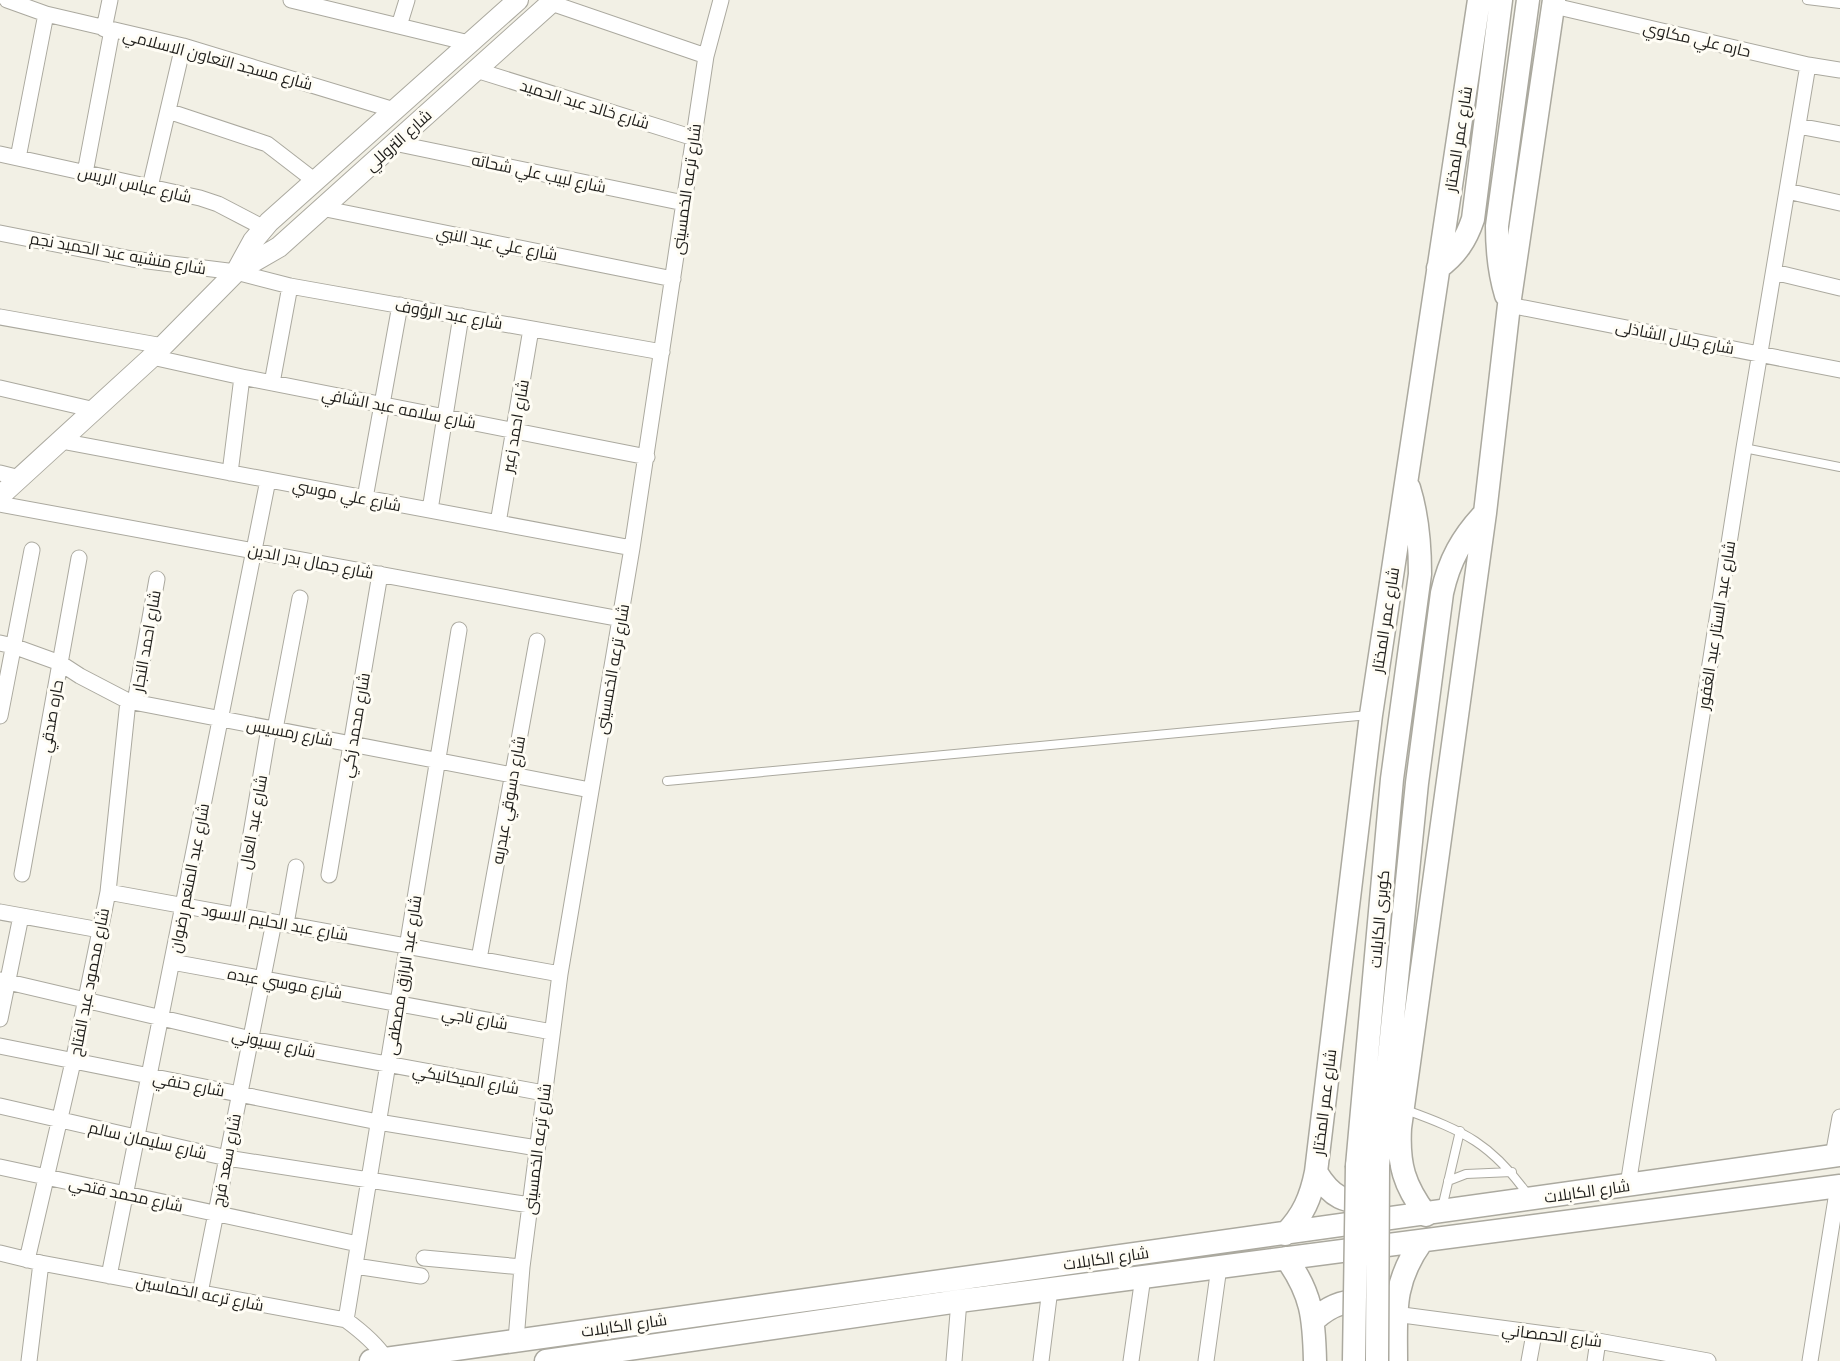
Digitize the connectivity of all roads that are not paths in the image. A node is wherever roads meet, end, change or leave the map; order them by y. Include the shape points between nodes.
1 (7, 0) edge
2 (110, 0) edge
3 (291, 0) edge
4 (407, 0) edge
5 (518, 0) edge
6 (721, 0) edge
7 (1479, 0) edge
8 (1501, 0) edge
9 (1528, 0) edge
10 (1807, 0) edge
11 (552, 1) edge
12 (1554, 3) edge
13 (1840, 4) edge
14 (334, 5) edge
15 (46, 14) junction
16 (399, 26) junction
17 (108, 30) junction
18 (469, 43) junction
19 (183, 46) junction
20 (706, 56) junction
21 (1808, 65) junction
22 (476, 70) junction
23 (1840, 70) edge
24 (394, 110) junction
25 (168, 111) junction
26 (1798, 126) junction
27 (1840, 134) edge
28 (694, 138) junction
29 (394, 143) junction
30 (0, 154) edge
31 (18, 158) junction
32 (85, 173) junction
33 (315, 181) junction
34 (150, 187) junction
35 (1787, 191) junction
36 (684, 202) junction
37 (1840, 203) edge
38 (321, 208) junction
39 (264, 228) junction
40 (0, 233) edge
41 (1438, 268) junction
42 (236, 272) junction
43 (1774, 272) junction
44 (673, 279) junction
45 (290, 286) junction
46 (1840, 288) edge
47 (400, 305) junction
48 (1509, 305) junction
49 (0, 316) edge
50 (461, 316) junction
51 (531, 329) junction
52 (158, 352) junction
53 (662, 352) junction
54 (1760, 354) junction
55 (1840, 370) edge
56 (242, 377) junction
57 (272, 383) junction
58 (0, 388) edge
59 (382, 405) junction
60 (95, 410) junction
61 (445, 417) junction
62 (514, 430) junction
63 (62, 441) junction
64 (1744, 448) junction
65 (646, 457) junction
66 (1840, 467) edge
67 (0, 473) edge
68 (230, 473) junction
69 (20, 478) junction
70 (268, 480) junction
71 (1406, 481) junction
72 (0, 496) edge
73 (365, 498) junction
74 (0, 504) edge
75 (430, 510) junction
76 (1485, 513) junction
77 (498, 523) junction
78 (632, 548) junction
79 (32, 550) dead end
80 (254, 551) junction
81 (79, 558) dead end
82 (380, 574) junction
83 (157, 579) dead end
84 (300, 598) dead end
85 (621, 619) junction
86 (459, 630) dead end
87 (537, 641) dead end
88 (7, 645) edge
89 (60, 663) junction
90 (131, 702) junction
91 (1371, 715) junction
92 (0, 716) edge
93 (220, 718) junction
94 (272, 728) junction
95 (352, 744) junction
96 (438, 760) junction
97 (513, 775) junction
98 (667, 781) dead end
99 (590, 790) junction
100 (296, 867) dead end
101 (22, 874) dead end
102 (329, 875) dead end
103 (108, 892) junction
104 (183, 906) junction
105 (0, 912) edge
106 (21, 916) junction
107 (237, 916) junction
108 (280, 923) junction
109 (100, 930) junction
110 (407, 946) junction
111 (479, 959) junction
112 (172, 962) junction
113 (560, 974) junction
114 (262, 979) junction
115 (4, 981) edge
116 (86, 1000) junction
117 (398, 1004) junction
118 (161, 1017) junction
119 (0, 1019) edge
120 (552, 1032) junction
121 (251, 1039) junction
122 (0, 1046) edge
123 (73, 1062) junction
124 (388, 1065) junction
125 (149, 1077) junction
126 (544, 1093) junction
127 (240, 1094) junction
128 (0, 1106) edge
129 (1403, 1109) junction
130 (1840, 1117) edge
131 (60, 1119) junction
132 (378, 1122) junction
133 (1460, 1131) junction
134 (137, 1137) junction
135 (537, 1148) junction
136 (1836, 1156) edge
137 (227, 1158) junction
138 (1378, 1163) junction
139 (0, 1167) edge
140 (1316, 1172) junction
141 (1512, 1172) junction
142 (47, 1177) junction
143 (369, 1181) junction
144 (1448, 1181) junction
145 (1628, 1185) junction
146 (1839, 1186) edge
147 (125, 1194) junction
148 (1531, 1199) junction
149 (530, 1205) junction
150 (216, 1213) junction
151 (1434, 1213) junction
152 (1285, 1234) junction
153 (1422, 1241) junction
154 (358, 1244) junction
155 (0, 1253) edge
156 (424, 1258) dead end
157 (1286, 1258) junction
158 (34, 1261) junction
159 (354, 1266) junction
160 (522, 1267) junction
161 (1219, 1267) junction
162 (109, 1276) junction
163 (421, 1276) dead end
164 (1143, 1277) junction
165 (1050, 1289) junction
166 (200, 1293) junction
167 (959, 1301) junction
168 (1395, 1314) junction
169 (346, 1320) junction
170 (1314, 1320) junction
171 (1534, 1334) junction
172 (516, 1340) junction
173 (1598, 1341) junction
174 (645, 1354) edge
175 (1665, 1357) edge
176 (379, 1360) edge
177 (553, 1360) edge
178 (29, 1361) edge
179 (954, 1361) edge
180 (1041, 1361) edge
181 (1131, 1361) edge
182 (1206, 1361) edge
183 (1315, 1361) edge
184 (1354, 1361) edge
185 (1377, 1361) edge
186 (1396, 1361) edge
187 (1529, 1361) edge
188 (1595, 1361) edge
189 (1708, 1361) edge
190 (1810, 1361) edge

1 - 15 street, شارع مسجد التعاون الاسلامي
2 - 17 street
3 - 14 street
4 - 16 street
5 - 18 street, شارع التروللي
6 - 20 street, شارع ترعه الخمسينى
7 - 41 main road, شارع عمر المختار
8 - 41 main road via 1473,219 1457,252
9 - 48 main road via 1497,226 1498,262
10 - 13 lane
11 - 20 street
11 - 22 street, شارع التروللي
12 - 21 street, حاره علي مكاوي
12 - 48 main road
14 - 16 street
15 - 17 street, شارع مسجد التعاون الاسلامي
15 - 31 street
16 - 18 street
17 - 19 street, شارع مسجد التعاون الاسلامي
17 - 32 street
18 - 24 street, شارع التروللي
19 - 24 street, شارع مسجد التعاون الاسلامي
19 - 25 street
20 - 28 street, شارع ترعه الخمسينى
21 - 23 street, حاره علي مكاوي
21 - 26 street, شارع عبد الستار عبد الغفور
22 - 28 street, شارع خالد عبد الحميد
22 - 29 street, شارع التروللي
24 - 33 street, شارع التروللي
25 - 33 street via 267,144
25 - 34 street
26 - 27 street
26 - 35 street, شارع عبد الستار عبد الغفور
28 - 36 street, شارع ترعه الخمسينى
29 - 36 street, شارع لبيب علي شحاته
29 - 38 street, شارع التروللي
30 - 31 street, شارع عباس الريس
31 - 32 street, شارع عباس الريس
32 - 34 street, شارع عباس الريس
33 - 39 street, شارع التروللي
34 - 39 street, شارع عباس الريس via 218,204
35 - 37 street
35 - 43 street, شارع عبد الستار عبد الغفور
36 - 44 street, شارع ترعه الخمسينى
38 - 42 street, شارع التروللي via 279,247
38 - 44 street, شارع علي عبد النبي
39 - 42 street, شارع التروللي
40 - 42 street, شارع منشيه عبد الحميد نجم via 132,259
41 - 71 main road, شارع عمر المختار
42 - 45 street, شارع عبد الرؤوف
42 - 52 street, شارع التروللي
43 - 46 street
43 - 54 street, شارع عبد الستار عبد الغفور
44 - 53 street, شارع ترعه الخمسينى
45 - 47 street, شارع عبد الرؤوف
45 - 57 street
47 - 50 street, شارع عبد الرؤوف
47 - 59 street
48 - 54 street, شارع جلال الشاذلى
48 - 76 main road
49 - 52 street, شارع سلامه عبد الشافي
50 - 51 street, شارع عبد الرؤوف
50 - 61 street
51 - 53 street, شارع عبد الرؤوف
51 - 62 street, شارع احمد زعير
52 - 56 street, شارع سلامه عبد الشافي
52 - 60 street, شارع التروللي
53 - 65 street, شارع ترعه الخمسينى
54 - 55 street, شارع جلال الشاذلى
54 - 64 street, شارع عبد الستار عبد الغفور
56 - 57 street, شارع سلامه عبد الشافي
56 - 68 street
57 - 59 street, شارع سلامه عبد الشافي
58 - 60 street
59 - 61 street, شارع سلامه عبد الشافي
59 - 73 street
60 - 63 street, شارع التروللي
61 - 62 street, شارع سلامه عبد الشافي
61 - 75 street
62 - 65 street, شارع سلامه عبد الشافي
62 - 77 street, شارع احمد زعير
63 - 68 street, شارع علي موسي
63 - 69 street, شارع التروللي
64 - 66 lane
64 - 145 street, شارع عبد الستار عبد الغفور
65 - 78 street, شارع ترعه الخمسينى
67 - 69 street
68 - 70 street, شارع علي موسي
69 - 72 street, شارع التروللي
70 - 73 street, شارع علي موسي
70 - 80 street, شارع عبد المنعم رضوان
71 - 91 main road, شارع عمر المختار
71 - 138 main road, كوبرى الكابلات via 1416,511 1420,574 1392,779
73 - 75 street, شارع علي موسي
74 - 80 street, شارع جمال بدر الدين
75 - 77 street, شارع علي موسي
76 - 129 main road
76 - 138 main road, كوبرى الكابلات via 1456,549 1442,593 1417,783
77 - 78 street, شارع علي موسي
78 - 85 street, شارع ترعه الخمسينى
79 - 88 street
80 - 82 street, شارع جمال بدر الدين
80 - 93 street, شارع عبد المنعم رضوان
81 - 89 street, حاره صدقي
82 - 85 street, شارع جمال بدر الدين
82 - 95 street, شارع محمد زكي
83 - 90 street, شارع احمد النجار
84 - 94 street, شارع عبد العال
85 - 99 street, شارع ترعه الخمسينى
86 - 96 street, شارع عبد الرازق مصطفى
87 - 97 street, شارع دسوقي عبدربه
88 - 89 street, شارع رمسيس
88 - 92 street
89 - 90 street, شارع رمسيس
89 - 101 street, حاره صدقي
90 - 93 street, شارع رمسيس
90 - 103 street, شارع محمود عبد الفتاح
91 - 98 lane
91 - 140 main road, شارع عمر المختار
93 - 94 street, شارع رمسيس
93 - 104 street, شارع عبد المنعم رضوان
94 - 95 street, شارع رمسيس
94 - 107 street, شارع عبد العال
95 - 96 street, شارع رمسيس
95 - 102 street, شارع محمد زكي
96 - 97 street, شارع رمسيس
96 - 110 street, شارع عبد الرازق مصطفى
97 - 99 street, شارع رمسيس
97 - 111 street, شارع دسوقي عبدربه
99 - 113 street, شارع ترعه الخمسينى
100 - 108 street, شارع سعد فرج
103 - 104 street, شارع عبد الحليم الاسود
103 - 109 street, شارع محمود عبد الفتاح
104 - 107 street, شارع عبد الحليم الاسود
104 - 112 street, شارع عبد المنعم رضوان
105 - 106 street
106 - 109 street
106 - 115 street
107 - 108 street, شارع عبد الحليم الاسود
108 - 110 street, شارع عبد الحليم الاسود
108 - 114 street, شارع سعد فرج
109 - 116 street, شارع محمود عبد الفتاح
110 - 111 street, شارع عبد الحليم الاسود
110 - 117 street, شارع عبد الرازق مصطفى
111 - 113 street, شارع عبد الحليم الاسود
112 - 114 street, شارع موسي عبده
112 - 118 street, شارع عبد المنعم رضوان
113 - 120 street, شارع ترعه الخمسينى
114 - 117 street, شارع موسي عبده
114 - 121 street, شارع سعد فرج
115 - 116 street, شارع بسيوني
115 - 119 street
116 - 118 street, شارع بسيوني
116 - 123 street, شارع محمود عبد الفتاح
117 - 120 street, شارع ناجي
117 - 124 street, شارع عبد الرازق مصطفى
118 - 121 street, شارع بسيوني
118 - 125 street, شارع عبد المنعم رضوان
120 - 126 street, شارع ترعه الخمسينى
121 - 124 street, شارع بسيوني
121 - 127 street, شارع سعد فرج
122 - 123 street, شارع حنفي
123 - 125 street, شارع حنفي
123 - 131 street, شارع محمود عبد الفتاح
124 - 126 street, شارع الميكانيكي
124 - 132 street, شارع عبد الرازق مصطفى
125 - 127 street, شارع حنفي
125 - 134 street, شارع عبد المنعم رضوان
126 - 135 street, شارع ترعه الخمسينى
127 - 132 street, شارع حنفي
127 - 137 street, شارع سعد فرج
128 - 131 street, شارع سليمان سالم
129 - 133 lane
129 - 138 main road
130 - 136 street
131 - 134 street, شارع سليمان سالم
131 - 142 street, شارع محمود عبد الفتاح
132 - 135 street, شارع حنفي
132 - 143 street, شارع عبد الرازق مصطفى
133 - 141 lane via 1488,1149
133 - 144 lane
134 - 137 street, شارع سليمان سالم
134 - 147 street, شارع عبد المنعم رضوان
135 - 149 street, شارع ترعه الخمسينى
136 - 145 main road, شارع الكابلات
137 - 143 street, شارع سليمان سالم
137 - 150 street, شارع سعد فرج
138 - 140 main road via 1394,1178 1382,1193 1363,1200 1343,1199 1327,1189
138 - 151 main road
138 - 184 main road, كوبرى الكابلات, bridge
138 - 185 main road, كوبرى الكابلات, bridge
139 - 142 street, شارع محمد فتحي
140 - 152 main road, شارع عمر المختار via 1307,1204
141 - 144 lane via 1466,1174
141 - 148 lane
142 - 147 street, شارع محمد فتحي
142 - 158 street, شارع محمود عبد الفتاح
143 - 149 street, شارع سليمان سالم
143 - 154 street, شارع عبد الرازق مصطفى
144 - 151 lane
145 - 148 main road, شارع الكابلات
146 - 153 main road, شارع الكابلات
146 - 190 street
147 - 150 street, شارع محمد فتحي
147 - 162 street, شارع عبد المنعم رضوان
148 - 151 main road, شارع الكابلات
149 - 160 street, شارع ترعه الخمسينى
150 - 154 street, شارع محمد فتحي
150 - 166 street, شارع سعد فرج
151 - 152 main road, شارع الكابلات
152 - 172 main road, شارع الكابلات
153 - 157 main road, شارع الكابلات
153 - 168 main road via 1403,1277
154 - 159 street, شارع عبد الرازق مصطفى
155 - 158 street, شارع ترعه الخماسين
156 - 160 street
157 - 161 main road, شارع الكابلات
157 - 170 main road via 1305,1290
158 - 162 street, شارع ترعه الخماسين
158 - 178 street, شارع محمود عبد الفتاح
159 - 163 street
159 - 169 street, شارع عبد الرازق مصطفى
160 - 172 street, شارع ترعه الخمسينى
161 - 164 main road, شارع الكابلات
161 - 182 street
162 - 166 street, شارع ترعه الخماسين
164 - 165 main road, شارع الكابلات
164 - 181 street
165 - 167 main road, شارع الكابلات
165 - 180 street
166 - 169 street, شارع ترعه الخماسين
167 - 174 main road, شارع الكابلات
167 - 179 street
168 - 170 main road via 1374,1304 1353,1301 1331,1307
168 - 171 street, شارع الحمصاني
168 - 186 main road
169 - 176 street, شارع ترعه الخماسين via 379,1349
170 - 183 main road
171 - 173 street, شارع الحمصاني
171 - 187 street
172 - 176 main road, شارع الكابلات
173 - 175 street, شارع الحمصاني
173 - 188 street
174 - 177 main road, شارع الكابلات
175 - 189 street, شارع الحمصاني

